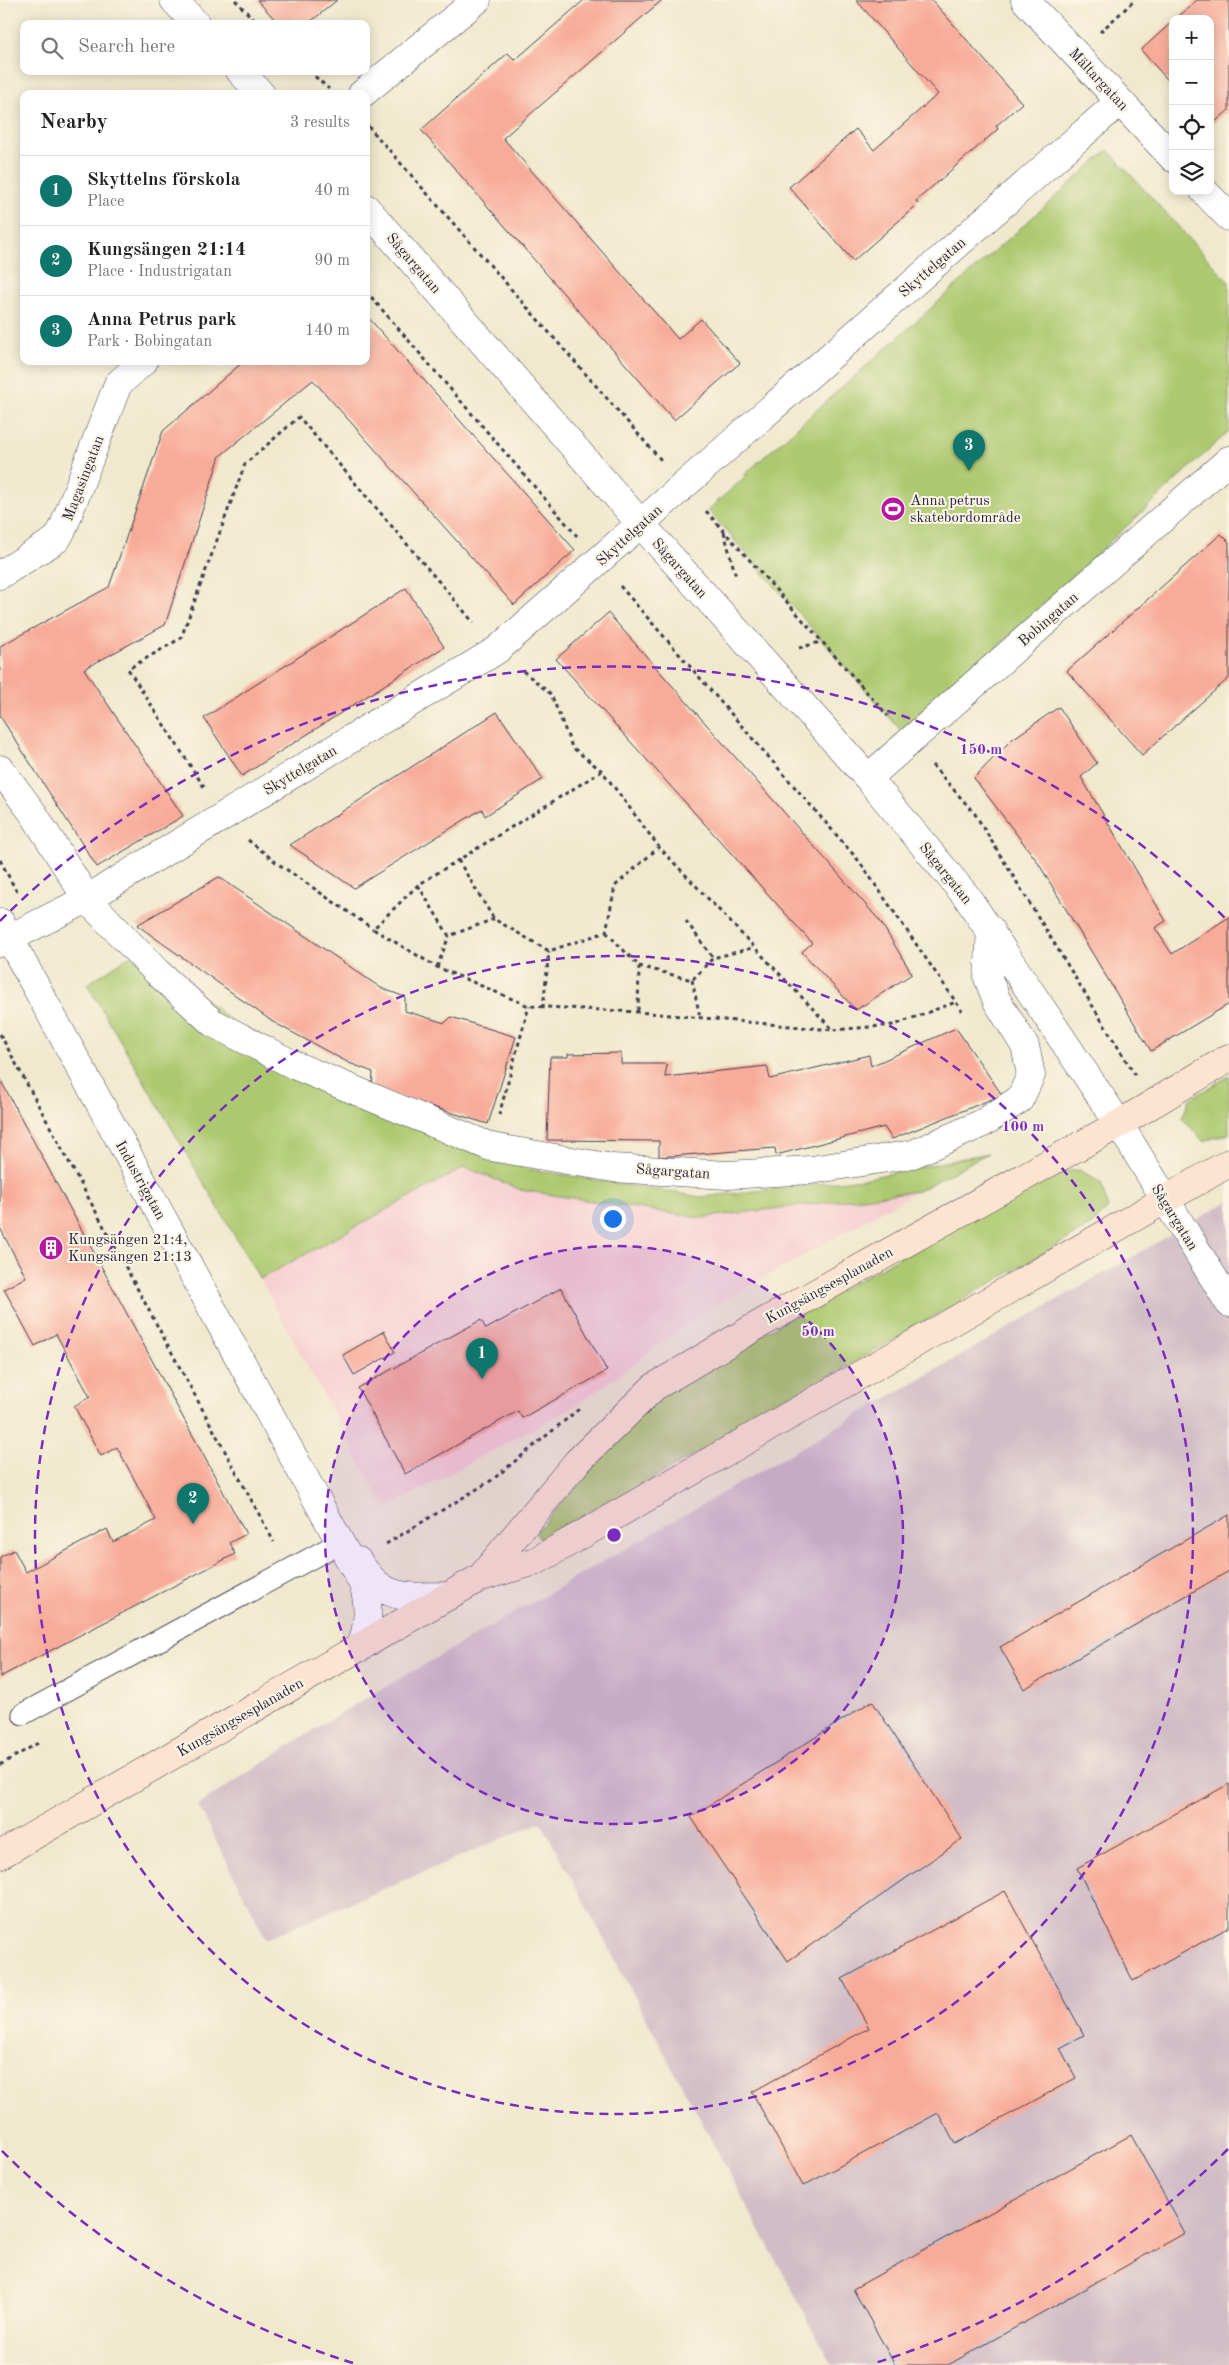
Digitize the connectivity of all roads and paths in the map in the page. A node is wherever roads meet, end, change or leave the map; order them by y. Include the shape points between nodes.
1 (174, 0) edge
2 (235, 0) edge
3 (477, 0) edge
4 (1026, 0) edge
5 (1136, 0) edge
6 (192, 20) edge
7 (254, 20) edge
8 (1076, 55) junction
9 (244, 75) edge
10 (314, 75) edge
11 (257, 90) edge
12 (331, 90) edge
13 (367, 90) edge
14 (1119, 102) junction
15 (370, 130) edge
16 (1169, 154) edge
17 (370, 213) edge
18 (370, 297) edge
19 (139, 365) edge
20 (1229, 460) edge
21 (684, 486) junction
22 (641, 524) junction
23 (724, 531) junction
24 (600, 562) junction
25 (0, 575) edge
26 (737, 579) dead end
27 (820, 642) junction
28 (796, 649) dead end
29 (497, 650) junction
30 (910, 740) junction
31 (0, 769) edge
32 (602, 771) junction
33 (868, 778) junction
34 (201, 782) dead end
35 (659, 847) junction
36 (258, 848) dead end
37 (458, 860) junction
38 (418, 885) junction
39 (87, 899) junction
40 (494, 919) junction
41 (686, 921) dead end
42 (373, 929) junction
43 (991, 930) junction
44 (606, 932) junction
45 (3, 934) edge
46 (449, 936) junction
47 (752, 948) junction
48 (549, 951) junction
49 (713, 958) junction
50 (640, 966) junction
51 (437, 967) junction
52 (692, 980) junction
53 (956, 1002) junction
54 (528, 1006) junction
55 (544, 1008) junction
56 (638, 1012) junction
57 (700, 1017) junction
58 (967, 1018) dead end
59 (832, 1030) junction
60 (0, 1034) edge
61 (1229, 1058) edge
62 (1138, 1080) dead end
63 (1119, 1124) junction
64 (491, 1147) junction
65 (1229, 1163) edge
66 (1165, 1201) junction
67 (1229, 1303) edge
68 (340, 1543) junction
69 (290, 1570) junction
70 (480, 1577) junction
71 (448, 1596) junction
72 (360, 1647) junction
73 (24, 1714) dead end
74 (0, 1855) edge

1 - 6 street
2 - 7 path
3 - 13 street
4 - 8 street, Mältargatan
5 - 8 path
8 - 14 street, Mältargatan
9 - 11 street
10 - 12 path
14 - 16 street, Mältargatan
14 - 21 street, Skyttelgatan
15 - 21 path
17 - 22 street, Sågargatan
18 - 24 path
19 - 25 street, Magasingatan via 118,384 57,539
20 - 30 street, Bobingatan
21 - 22 street, Skyttelgatan
21 - 23 path
22 - 24 street, Skyttelgatan
22 - 33 street, Sågargatan
23 - 26 path
23 - 27 path
24 - 29 street, Skyttelgatan
24 - 53 path via 859,861
27 - 28 path
27 - 30 path
29 - 32 path via 551,694 572,747
29 - 34 path via 299,416 245,464 182,638 128,669
29 - 39 street, Skyttelgatan
30 - 33 street, Bobingatan
30 - 62 path via 975,814
31 - 39 street via 33,813
32 - 35 path
32 - 37 path
33 - 43 street, Sågargatan
35 - 44 path via 614,886
35 - 47 path
36 - 42 path
37 - 38 path
37 - 40 path
38 - 42 path
38 - 46 path
39 - 45 street, Skyttelgatan
39 - 64 street via 156,971 213,1023 294,1065
40 - 46 path
40 - 48 path
41 - 49 path
42 - 51 path
43 - 63 street, Sågargatan
43 - 64 street, Sågargatan via 988,978 997,1001 1025,1046 1031,1075 1020,1099 983,1123 913,1154 811,1170 727,1175 613,1168
44 - 48 path
44 - 50 path
45 - 68 street, Industrigatan
46 - 51 path
47 - 49 path
47 - 59 path
48 - 55 path
49 - 52 path
50 - 52 path
50 - 56 path
51 - 54 path
52 - 57 path
53 - 58 path
53 - 59 path via 894,1024
54 - 55 path
54 - 64 path
55 - 56 path
56 - 57 path
57 - 59 path
60 - 69 path
61 - 63 street, Kungsängsesplanaden
63 - 66 street, Sågargatan
63 - 70 street, Kungsängsesplanaden via 760,1324 654,1387 577,1462
65 - 66 street, Kungsängsesplanaden
66 - 67 street, Sågargatan
66 - 70 street, Kungsängsesplanaden via 536,1561
68 - 69 lane
68 - 71 street via 346,1546 370,1578 395,1595 413,1598
68 - 72 street via 364,1586 367,1598 367,1627
69 - 73 lane
70 - 71 street, Kungsängsesplanaden
71 - 72 street, Kungsängsesplanaden
72 - 74 street, Kungsängsesplanaden

